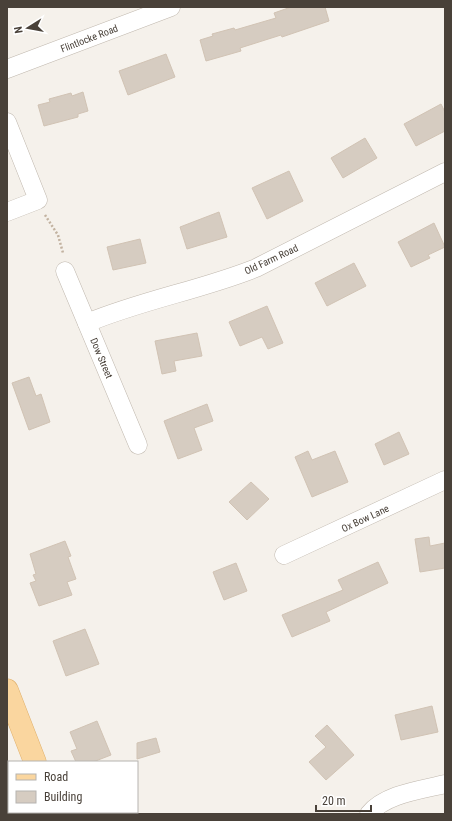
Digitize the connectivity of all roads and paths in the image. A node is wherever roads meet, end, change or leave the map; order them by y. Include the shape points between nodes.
1 (171, 7) edge
2 (7, 69) edge
3 (7, 122) edge
4 (445, 172) edge
5 (38, 200) junction
6 (7, 212) edge
7 (65, 271) joint
8 (87, 323) junction
9 (138, 445) dead end
10 (445, 480) edge
11 (284, 555) dead end
12 (7, 690) edge
13 (35, 761) edge
14 (445, 784) edge
15 (369, 814) edge

1 - 2 street, Flintlocke Road
3 - 5 street
4 - 8 street, Old Farm Road via 256,268
5 - 6 street
5 - 7 path via 58,235
7 - 8 street, Dow Street
8 - 9 street, Dow Street
10 - 11 street, Ox Bow Lane
12 - 13 main road
14 - 15 street via 390,799

